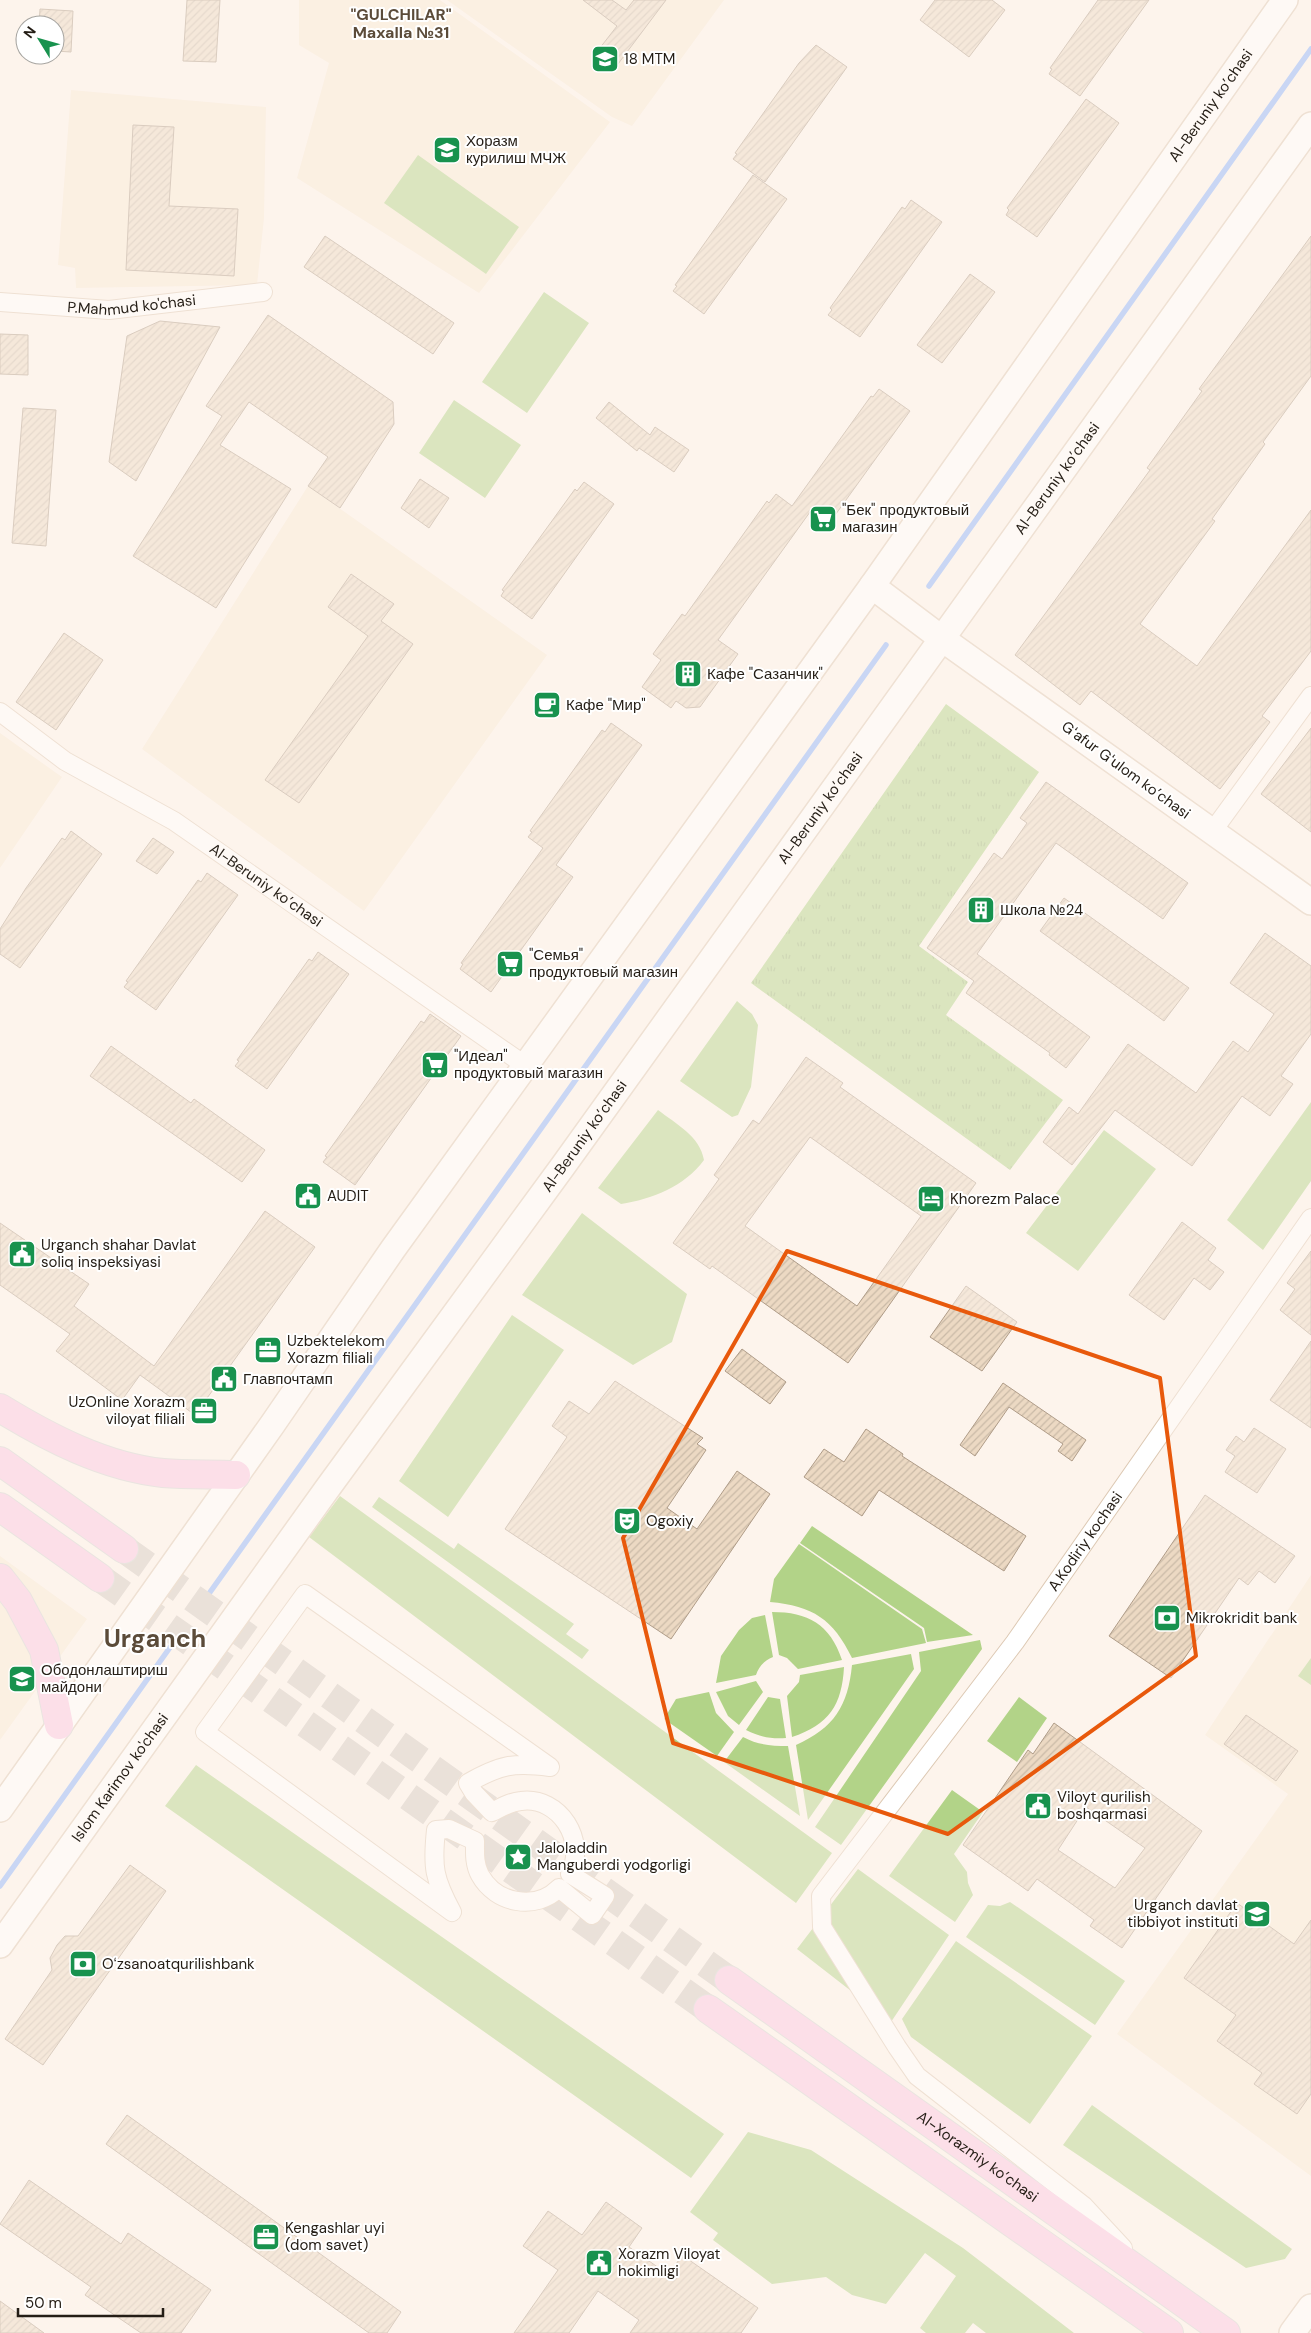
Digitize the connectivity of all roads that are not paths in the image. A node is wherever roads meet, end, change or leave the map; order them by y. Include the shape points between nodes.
1 (1285, 0) edge
2 (1311, 125) edge
3 (263, 292) dead end
4 (0, 302) edge
5 (872, 586) junction
6 (941, 638) junction
7 (1311, 696) edge
8 (0, 712) edge
9 (1212, 832) junction
10 (1311, 902) edge
11 (526, 1066) junction
12 (1311, 1218) edge
13 (0, 1408) edge
14 (0, 1461) edge
15 (236, 1475) junction
16 (327, 1489) joint
17 (0, 1507) edge
18 (124, 1549) tunnel mouth
19 (0, 1578) edge
20 (100, 1578) tunnel mouth
21 (59, 1725) junction
22 (206, 1732) joint
23 (0, 1809) edge
24 (0, 1945) edge
25 (729, 1980) tunnel mouth
26 (708, 2009) tunnel mouth
27 (1152, 2280) junction
28 (1311, 2307) edge
29 (1169, 2333) edge
30 (1226, 2333) edge
31 (1292, 2333) edge

1 - 5 main road, Al-Beruniy ko’chasi
2 - 6 main road, Al-Beruniy ko’chasi
3 - 4 street, P.Mahmud ko'chasi via 109,310
5 - 6 main road, Gʻafur Gʻulom ko’chasi
5 - 11 main road, Al-Beruniy ko’chasi
6 - 9 main road, Gʻafur Gʻulom ko’chasi
6 - 16 main road, Al-Beruniy ko’chasi via 558,1174
7 - 9 street
8 - 11 street, Al-Beruniy ko’chasi via 65,761 174,821
9 - 10 main road, Gʻafur Gʻulom ko’chasi
11 - 15 main road, Al-Beruniy ko’chasi via 393,1249
12 - 27 street, A.Kodiriy kochasi via 1029,1623 821,1896 822,1927 918,2076 1084,2206
13 - 15 main road via 61,1441 115,1463 162,1473
14 - 18 main road
15 - 21 main road
16 - 24 main road, Islom Karimov ko'chasi
17 - 20 main road
19 - 21 main road via 18,1601 44,1650
21 - 23 main road
22 - 22 street via 452,1912 438,1887 433,1859 436,1830 449,1829 475,1840 474,1858 480,1874 490,1888 504,1898 520,1902 538,1901 560,1888 592,1915 605,1896 570,1874 576,1851 573,1835 566,1820 554,1809 539,1802 523,1800 492,1812 468,1783 493,1769 521,1763 550,1767 305,1594
25 - 27 main road, Al-Xorazmiy ko’chasi
26 - 29 main road
27 - 30 main road, Al-Xorazmiy ko’chasi
28 - 31 main road

